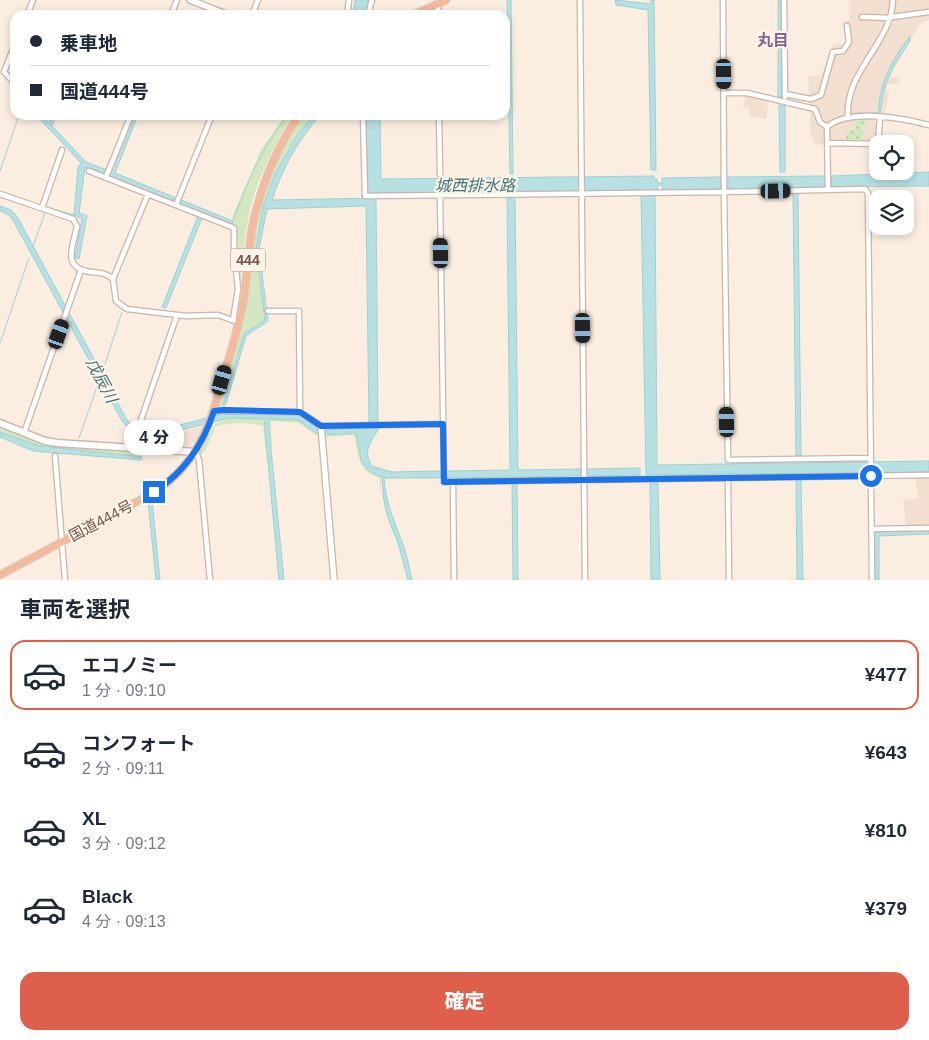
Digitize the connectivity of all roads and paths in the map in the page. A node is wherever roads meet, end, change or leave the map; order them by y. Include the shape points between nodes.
1 (190, 0) edge
2 (446, 0) edge
3 (580, 0) edge
4 (723, 0) edge
5 (784, 0) edge
6 (893, 0) edge
7 (438, 2) edge
8 (215, 10) edge
9 (423, 10) edge
10 (929, 12) edge
11 (862, 17) dead end
12 (891, 18) junction
13 (847, 26) dead end
14 (10, 57) edge
15 (10, 79) edge
16 (724, 93) junction
17 (785, 94) junction
18 (785, 101) junction
19 (848, 118) junction
20 (880, 118) junction
21 (129, 120) edge
22 (210, 120) edge
23 (296, 120) edge
24 (362, 120) edge
25 (439, 120) edge
26 (929, 125) edge
27 (827, 127) junction
28 (879, 135) edge
29 (828, 143) junction
30 (869, 144) edge
31 (62, 150) dead end
32 (89, 171) dead end
33 (440, 174) dead end
34 (106, 177) junction
35 (828, 190) junction
36 (724, 192) junction
37 (581, 193) junction
38 (0, 194) edge
39 (148, 194) junction
40 (440, 196) junction
41 (176, 205) junction
42 (42, 208) junction
43 (81, 270) junction
44 (113, 279) junction
45 (268, 311) dead end
46 (177, 315) junction
47 (236, 322) junction
48 (214, 411) junction
49 (300, 412) junction
50 (0, 423) edge
51 (443, 424) junction
52 (321, 426) junction
53 (24, 433) junction
54 (131, 449) junction
55 (196, 452) junction
56 (55, 456) dead end
57 (871, 459) junction
58 (929, 475) edge
59 (871, 476) junction
60 (728, 479) junction
61 (584, 481) junction
62 (452, 483) junction
63 (929, 528) edge
64 (871, 529) junction
65 (62, 542) junction
66 (0, 575) edge
67 (65, 580) edge
68 (210, 580) edge
69 (328, 580) edge
70 (334, 580) edge
71 (454, 580) edge
72 (586, 580) edge
73 (729, 580) edge
74 (872, 580) edge

1 - 8 street
2 - 7 highway
3 - 37 street
4 - 16 street
5 - 17 street
6 - 12 street
7 - 9 highway
10 - 12 street
11 - 12 street
12 - 19 street via 856,76
13 - 17 street via 849,42 843,51 833,52 821,95 811,99
14 - 15 street via 4,72
16 - 18 street via 747,93
16 - 36 street
17 - 18 street
18 - 27 street via 815,109 820,122
19 - 20 street
19 - 27 street
20 - 26 street
20 - 28 street
21 - 34 street
22 - 41 street
23 - 47 highway, 国道444号 / 444 via 276,154 262,188
24 - 40 street via 365,196
25 - 33 street
27 - 29 street
29 - 30 street
29 - 35 street
31 - 42 street
32 - 34 street
34 - 39 street
35 - 36 street
35 - 57 street via 865,189 868,193
36 - 37 street
36 - 57 street via 728,460
37 - 40 street
37 - 61 street
38 - 42 street
39 - 41 street
39 - 44 street
40 - 51 street
41 - 47 street via 234,228 238,289
42 - 43 street via 76,222 70,256 72,263
43 - 44 street via 103,273
43 - 53 street
44 - 46 street via 116,301 120,306
45 - 49 street via 298,311
46 - 47 street via 218,314
46 - 54 street
47 - 48 highway, 国道444号 / 444
48 - 49 street
48 - 55 highway, 国道444号 / 444
49 - 52 street
50 - 53 main road
51 - 52 street
51 - 62 street via 444,482
52 - 70 street
53 - 54 main road via 57,443
54 - 55 main road
55 - 65 highway, 国道444号 / 444 via 177,475 160,488
55 - 68 street
56 - 65 street
57 - 59 street
58 - 59 street
59 - 60 street
59 - 64 street
60 - 61 street
60 - 73 street
61 - 62 street
61 - 72 street
62 - 71 street
63 - 64 street
64 - 74 street
65 - 66 highway, 国道444号 / 444
65 - 67 street
69 - 70 street

